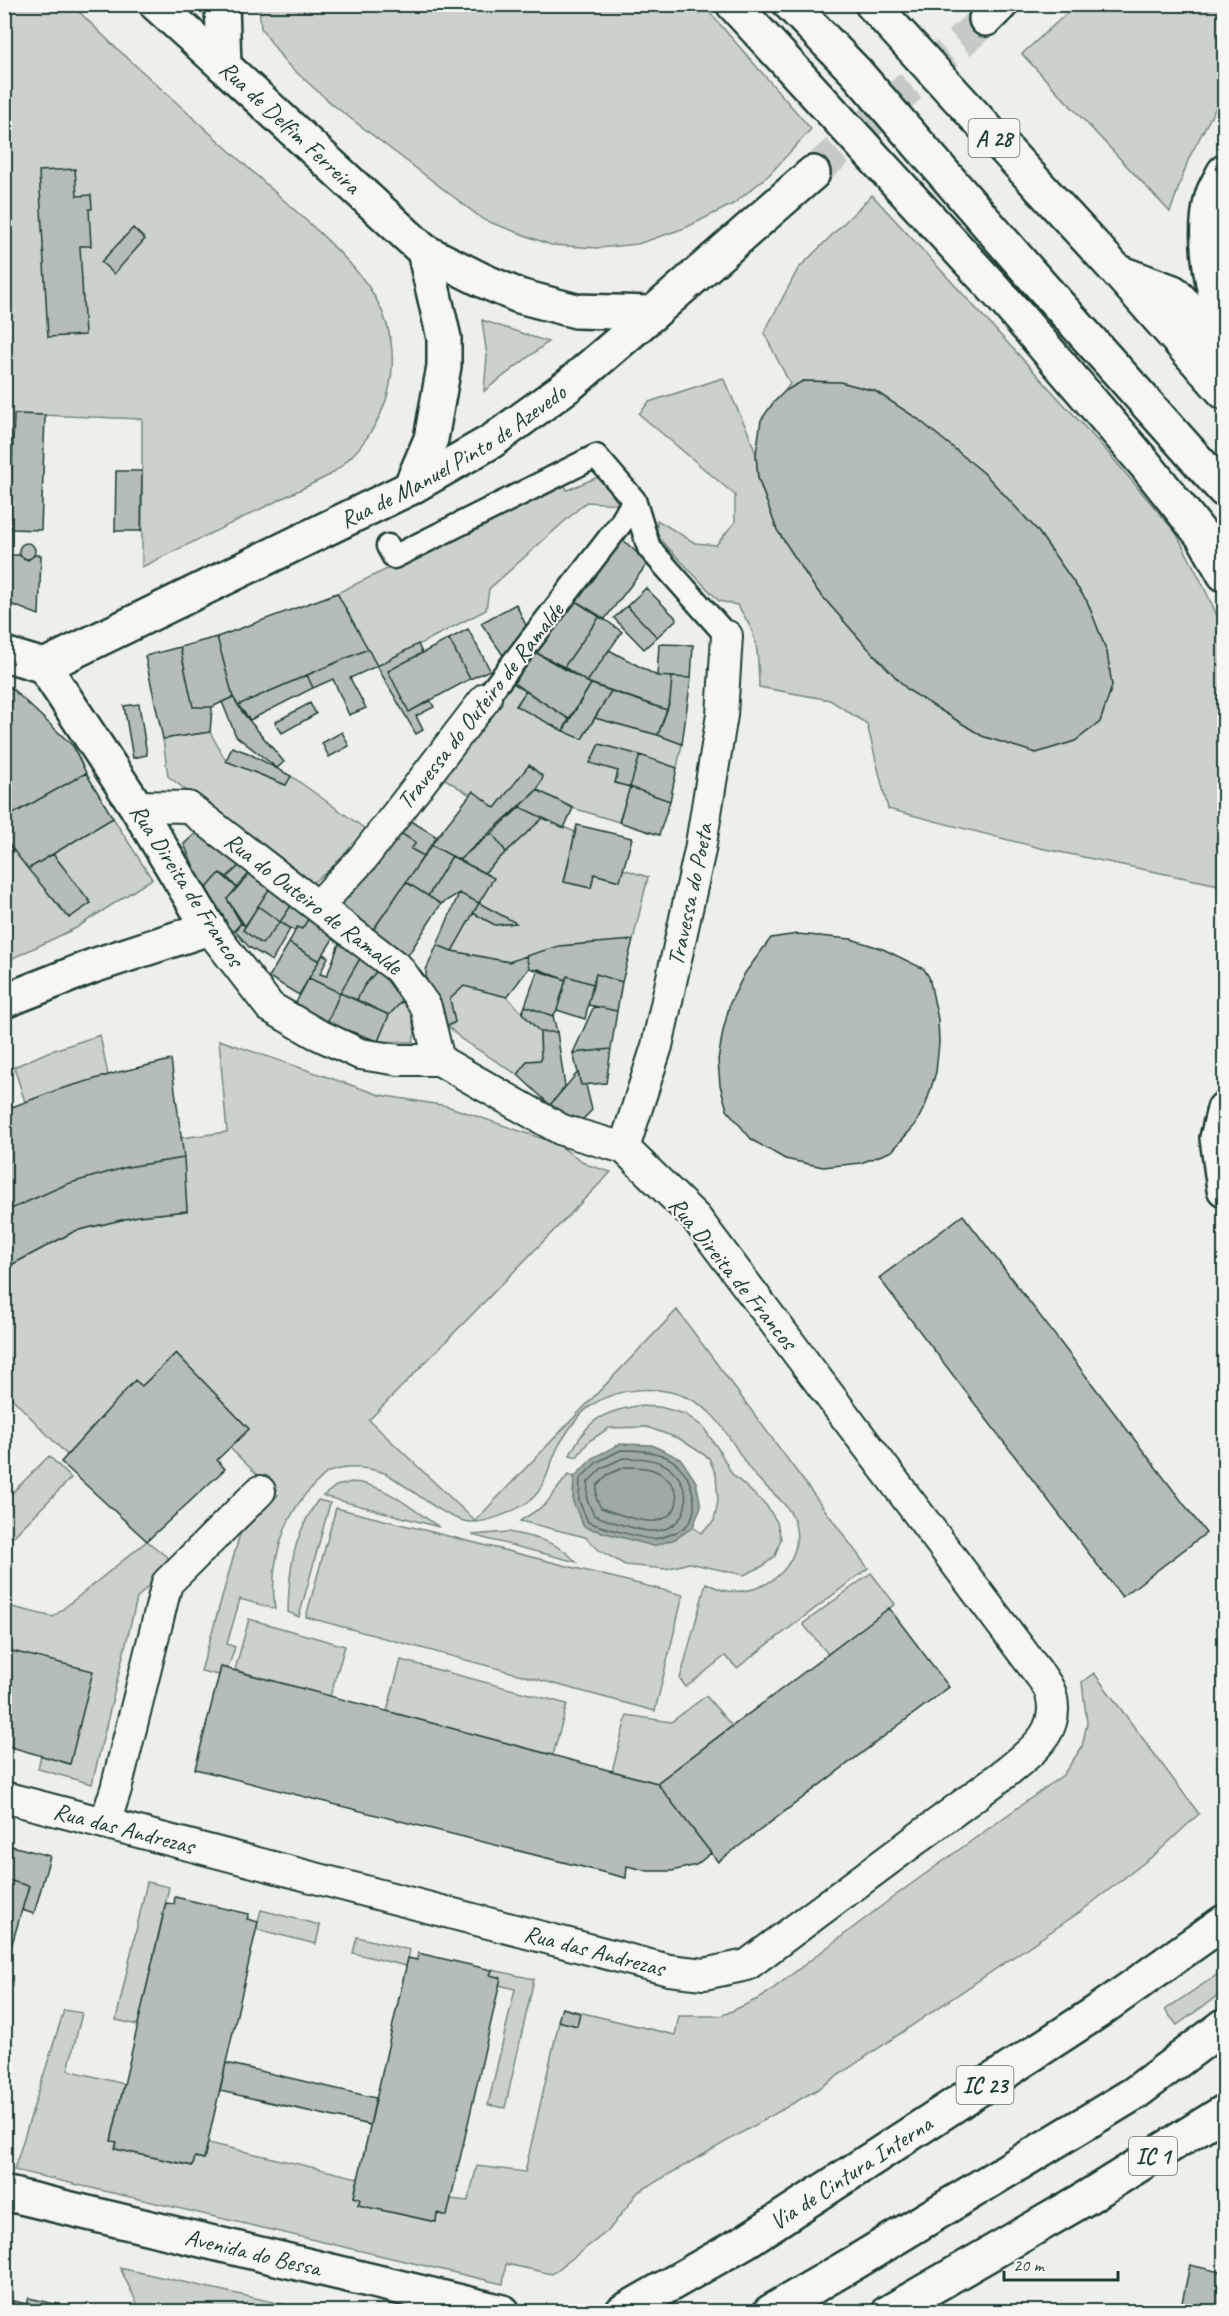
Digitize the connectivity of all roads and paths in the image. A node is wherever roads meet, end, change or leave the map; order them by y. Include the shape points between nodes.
1 (156, 4) edge
2 (222, 4) edge
3 (734, 4) edge
4 (790, 4) edge
5 (872, 4) edge
6 (224, 66) junction
7 (813, 173) tunnel mouth
8 (1218, 184) edge
9 (908, 193) junction
10 (1224, 240) edge
11 (424, 251) junction
12 (1117, 271) junction
13 (1030, 273) junction
14 (653, 313) junction
15 (1224, 336) edge
16 (1224, 345) edge
17 (1224, 392) edge
18 (410, 488) junction
19 (1224, 490) edge
20 (634, 500) junction
21 (388, 546) dead end
22 (1224, 574) edge
23 (727, 636) joint
24 (4, 654) edge
25 (45, 666) junction
26 (486, 698) joint
27 (136, 806) junction
28 (318, 906) junction
29 (209, 928) junction
30 (4, 1001) edge
31 (439, 1060) junction
32 (1224, 1109) edge
33 (624, 1148) junction
34 (1224, 1189) edge
35 (260, 1491) dead end
36 (1033, 1666) joint
37 (4, 1797) edge
38 (105, 1823) junction
39 (1224, 1922) edge
40 (1224, 2026) edge
41 (1224, 2112) edge
42 (4, 2193) edge
43 (503, 2312) edge
44 (622, 2312) edge
45 (770, 2312) edge
46 (889, 2312) edge

1 - 6 main road, Rua de Delfim Ferreira
2 - 6 main road
3 - 9 main road, A 28
4 - 13 main road, A 28 via 856,72
5 - 12 main road, A 28
6 - 11 main road, Rua de Delfim Ferreira
7 - 14 main road, Rua de Manuel Pinto de Azevedo
8 - 10 main road
8 - 15 main road via 1207,225
9 - 13 main road, A 28
9 - 22 main road, A 28 via 1145,464 1204,538
11 - 14 main road, Rua de Delfim Ferreira via 519,296 576,311
11 - 18 main road via 444,338 444,366 431,439
12 - 16 main road, A 28 via 1173,292
12 - 17 main road, A 28
13 - 19 main road, A 28
14 - 18 main road, Rua de Manuel Pinto de Azevedo via 569,385 492,441
18 - 25 main road, Rua de Manuel Pinto de Azevedo
20 - 21 street via 596,456 394,556
20 - 23 street via 649,548
20 - 26 street, Travessa do Outeiro de Ramalde
23 - 33 street, Travessa do Poeta via 722,715 700,850 657,1046
24 - 25 main road
25 - 27 main road, Rua Direita de Francos
26 - 28 street, Travessa do Outeiro de Ramalde via 362,859
27 - 28 street, Rua do Outeiro de Ramalde via 188,807
27 - 29 main road, Rua Direita de Francos
28 - 31 street, Rua do Outeiro de Ramalde via 399,969 426,1007
29 - 30 main road via 93,966
29 - 31 street, Rua Direita de Francos via 270,1007 315,1033 360,1054 399,1060
31 - 33 street, Rua Direita de Francos via 562,1130
32 - 34 main road via 1217,1138
33 - 36 street, Rua Direita de Francos via 696,1218
35 - 38 street via 167,1583
36 - 38 street, Rua das Andrezas via 1050,1692 1053,1715 1042,1742 747,1965 704,1974 669,1970
37 - 38 street, Rua das Andrezas
39 - 44 main road, Via de Cintura Interna / IC 23 via 1097,2012 756,2234
40 - 45 main road via 1135,2093
41 - 46 main road, IC 1 via 1081,2201
42 - 43 main road, Avenida do Bessa

